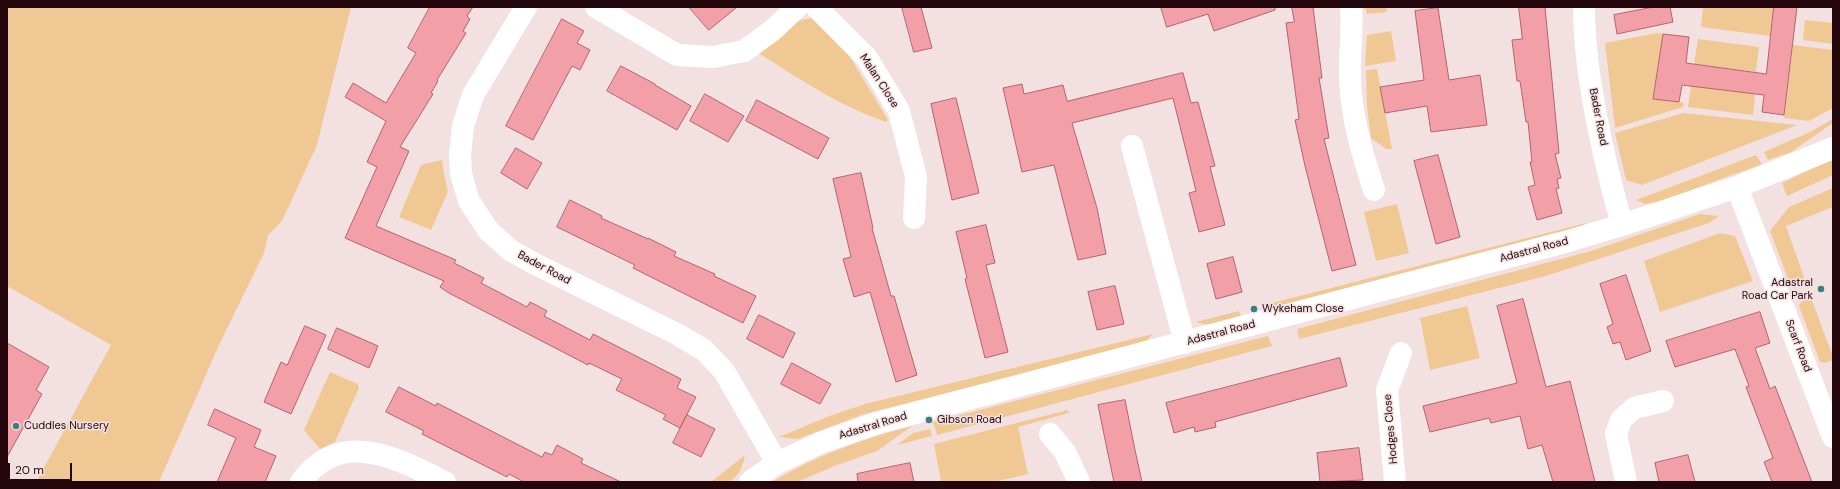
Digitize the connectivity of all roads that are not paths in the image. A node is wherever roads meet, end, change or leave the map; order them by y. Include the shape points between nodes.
1 (526, 7) edge
2 (596, 7) edge
3 (797, 7) edge
4 (816, 7) edge
5 (1351, 7) edge
6 (1584, 7) edge
7 (1132, 146) dead end
8 (1833, 148) edge
9 (1737, 187) junction
10 (1374, 190) dead end
11 (914, 218) dead end
12 (1622, 225) junction
13 (1185, 343) junction
14 (1401, 354) dead end
15 (1663, 402) dead end
16 (1050, 434) dead end
17 (1833, 437) edge
18 (777, 462) junction
19 (301, 482) edge
20 (445, 482) edge
21 (750, 482) edge
22 (1080, 482) edge
23 (1395, 482) edge
24 (1626, 482) edge

1 - 18 street, Bader Road via 473,95 463,126 461,174 469,201 488,230 510,250 678,334 704,350 724,371
2 - 3 street via 677,55 713,57 744,51 773,30
4 - 11 street, Malan Close via 867,58 899,111 916,177
5 - 10 street via 1350,81 1356,134
6 - 12 street, Bader Road via 1587,52 1601,134
7 - 13 street
8 - 9 street, Adastral Road
9 - 12 street, Adastral Road
9 - 17 street, Scarf Road
12 - 13 street, Adastral Road
13 - 18 street, Adastral Road via 877,422
14 - 23 street, Hodges Close via 1387,390
15 - 24 street via 1634,408 1621,420 1616,434
16 - 22 street via 1065,452
18 - 21 street, Adastral Road
19 - 20 street via 324,460 343,453 360,451 401,461

